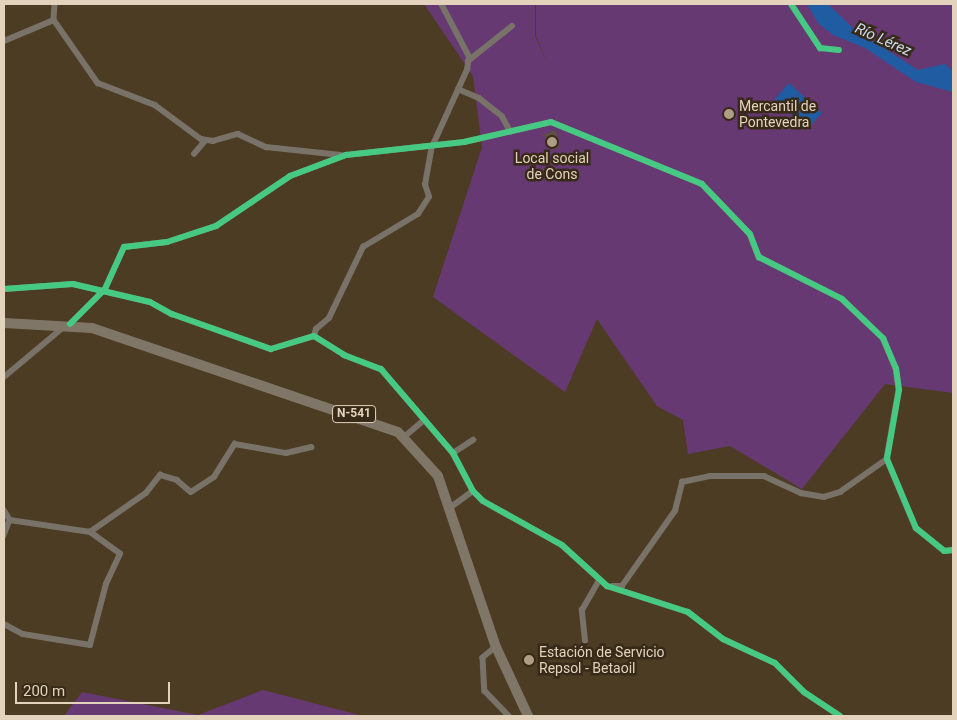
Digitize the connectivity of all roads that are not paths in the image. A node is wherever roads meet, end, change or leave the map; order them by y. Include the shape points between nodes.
1 (55, 4) edge
2 (442, 4) edge
3 (54, 20) junction
4 (512, 26) dead end
5 (4, 41) edge
6 (468, 61) junction
7 (458, 89) junction
8 (512, 132) junction
9 (206, 141) junction
10 (432, 147) junction
11 (194, 154) dead end
12 (346, 155) junction
13 (4, 289) edge
14 (100, 293) junction
15 (4, 323) edge
16 (68, 324) junction
17 (314, 336) junction
18 (4, 377) edge
19 (424, 420) junction
20 (404, 437) junction
21 (473, 440) dead end
22 (311, 446) dead end
23 (453, 453) junction
24 (887, 459) junction
25 (473, 491) junction
26 (451, 507) junction
27 (4, 510) edge
28 (10, 520) junction
29 (90, 532) junction
30 (4, 536) edge
31 (953, 550) edge
32 (599, 581) junction
33 (607, 586) junction
34 (4, 624) edge
35 (585, 641) dead end
36 (496, 647) junction
37 (509, 716) edge
38 (528, 716) edge
39 (840, 716) edge

1 - 3 street
2 - 6 street via 465,42
3 - 5 street
3 - 9 street via 98,83 155,105
4 - 6 street
6 - 7 street
7 - 8 street via 479,98 502,116
7 - 10 street
8 - 10 street
8 - 24 street via 558,124 702,184 750,234 759,257 850,305 883,338 896,368 898,396
9 - 11 street
9 - 12 street via 238,134 266,147
10 - 12 street
10 - 17 street via 425,185 429,197 418,214 363,248 329,318 316,329
12 - 14 street via 290,176 216,226 167,242 124,247
13 - 14 street via 73,284
14 - 16 street
14 - 17 street via 150,302 172,314 271,350
15 - 16 highway, N-541
16 - 18 street
16 - 20 highway, N-541 via 369,419
17 - 19 street via 344,355 389,374
19 - 20 street
19 - 23 street
20 - 26 highway, N-541 via 438,476
21 - 23 street
22 - 29 street via 286,453 235,444 214,477 190,492 177,480 160,475 146,493
23 - 25 street
24 - 31 street via 916,528 944,551
24 - 33 street via 840,492 824,497 801,493 764,476 710,476 682,482 675,510 624,583
25 - 26 street
25 - 32 street via 562,545
26 - 36 highway, N-541
27 - 28 street
28 - 29 street
28 - 30 street
29 - 34 street via 120,554 106,584 90,645 24,634
32 - 33 street
32 - 35 street via 582,610
33 - 39 street via 688,612 723,639 775,663 804,692
36 - 37 street via 483,658 484,684
36 - 38 highway, N-541

